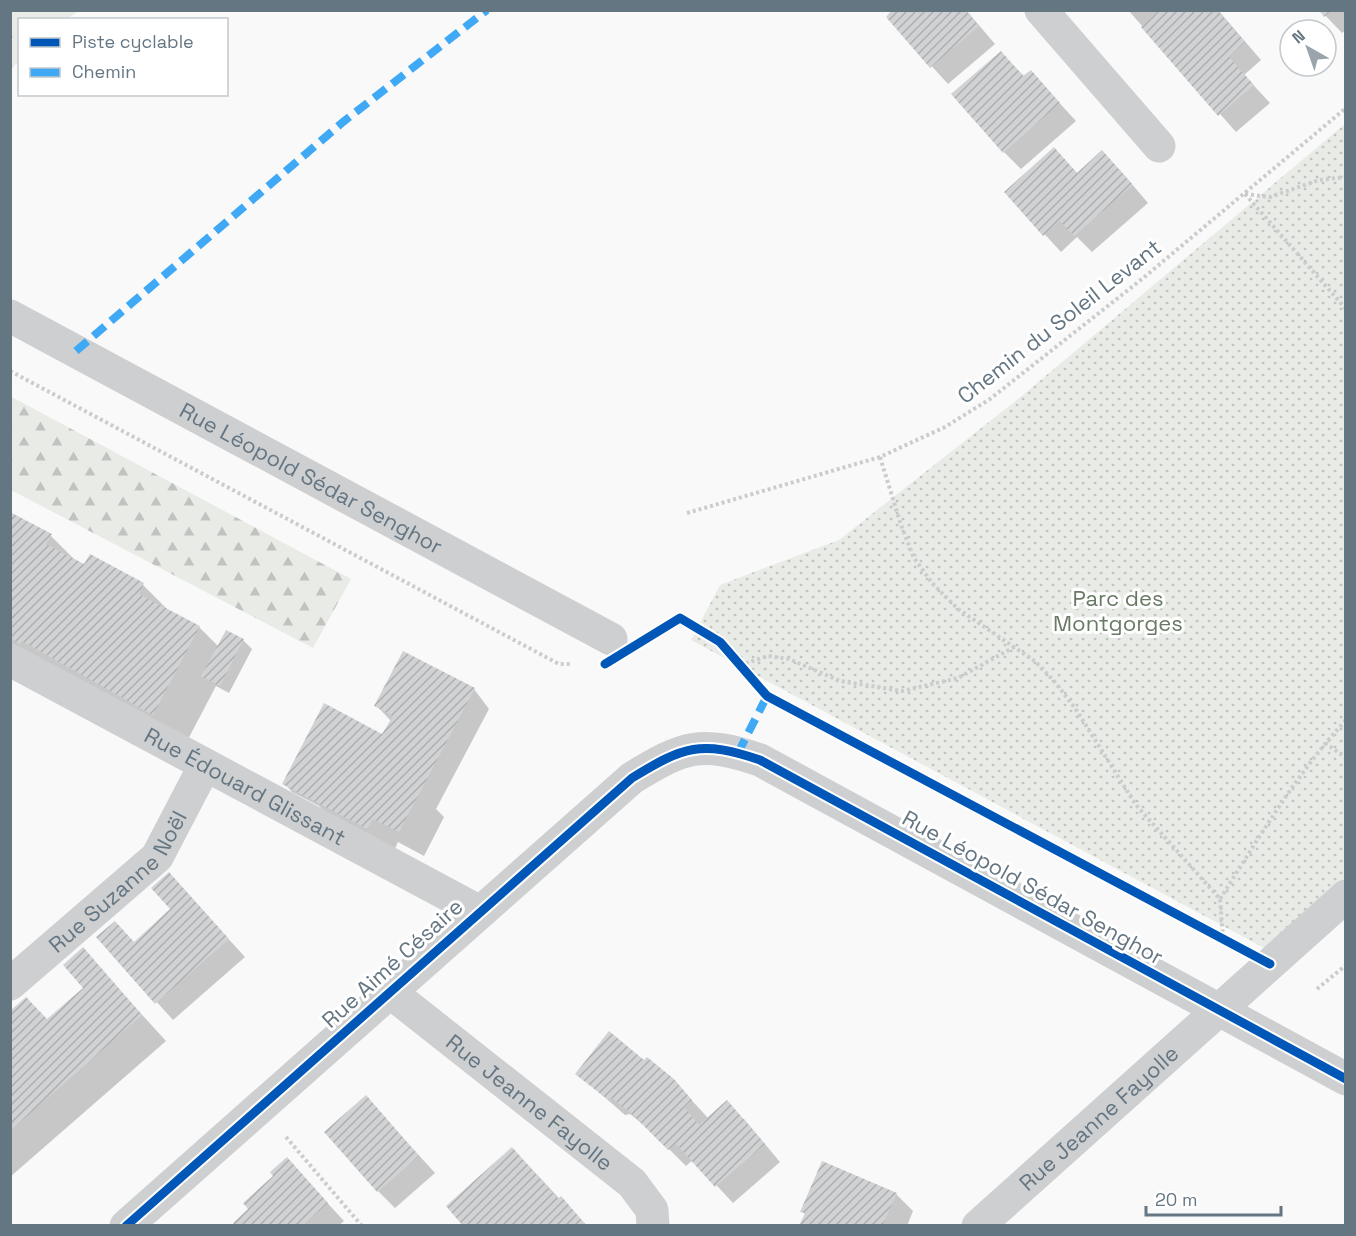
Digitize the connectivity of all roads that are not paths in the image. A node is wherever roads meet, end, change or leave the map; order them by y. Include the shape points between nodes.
1 (1041, 10) edge
2 (1159, 146) dead end
3 (10, 316) edge
4 (611, 639) dead end
5 (10, 660) edge
6 (696, 748) joint
7 (206, 765) junction
8 (1346, 896) edge
9 (480, 912) junction
10 (10, 984) edge
11 (390, 992) junction
12 (1218, 1010) junction
13 (1346, 1079) edge
14 (126, 1226) edge
15 (653, 1226) edge
16 (978, 1226) edge

1 - 2 street
3 - 4 street, Rue Léopold Sédar Senghor
5 - 7 street, Rue Édouard Glissant
6 - 9 street, Rue Aimé Césaire via 664,758 632,778
6 - 12 street, Rue Léopold Sédar Senghor via 729,749 760,760
7 - 9 street, Rue Édouard Glissant
7 - 10 street, Rue Suzanne Noël via 157,857
8 - 12 street, Rue Jeanne Fayolle
9 - 11 street, Rue Aimé Césaire
11 - 14 street, Rue Aimé Césaire
11 - 15 street, Rue Jeanne Fayolle via 632,1183 652,1210
12 - 13 street, Rue Léopold Sédar Senghor
12 - 16 street, Rue Jeanne Fayolle

